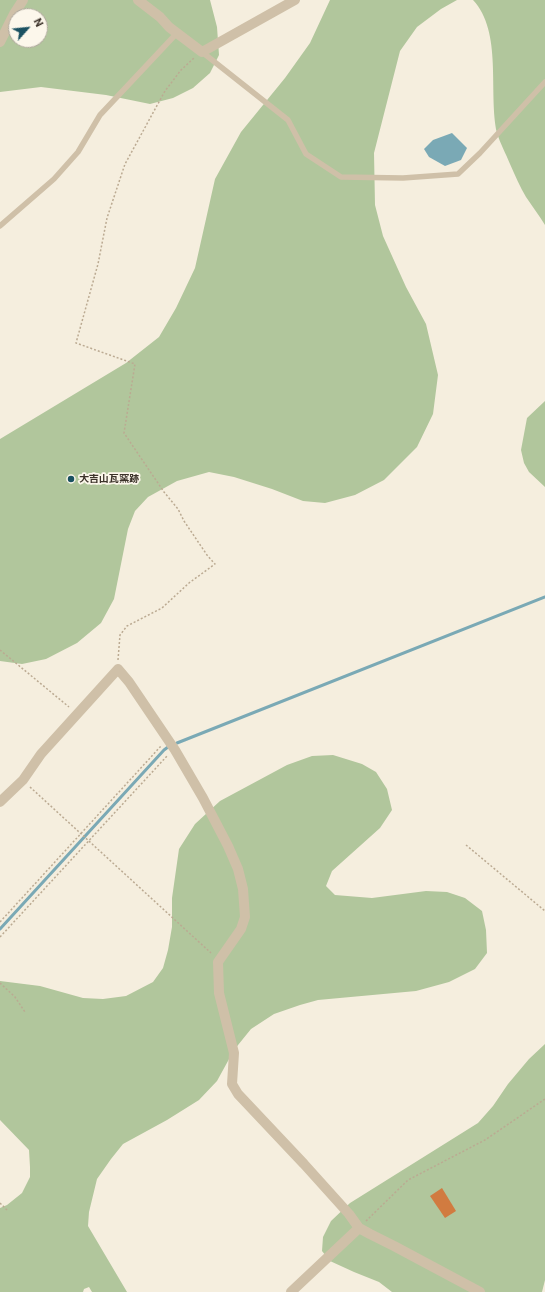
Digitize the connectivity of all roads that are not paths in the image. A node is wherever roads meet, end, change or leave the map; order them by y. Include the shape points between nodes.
1 (23, 0) edge
2 (138, 0) edge
3 (295, 0) edge
4 (177, 33) junction
5 (0, 42) edge
6 (202, 52) junction
7 (545, 82) edge
8 (0, 226) edge
9 (0, 802) edge
10 (359, 1228) junction
11 (291, 1292) edge
12 (480, 1292) edge

1 - 5 street
2 - 4 street
3 - 6 street
4 - 6 street
4 - 8 lane via 100,115 78,152 54,179
6 - 7 lane via 288,120 306,154 341,178 403,178 458,174
9 - 10 street via 23,780 42,754 118,669 175,750 203,798 238,869 243,889 244,917 241,929 218,962 219,993 234,1053 232,1084 238,1094 304,1164
10 - 11 street
10 - 12 street

